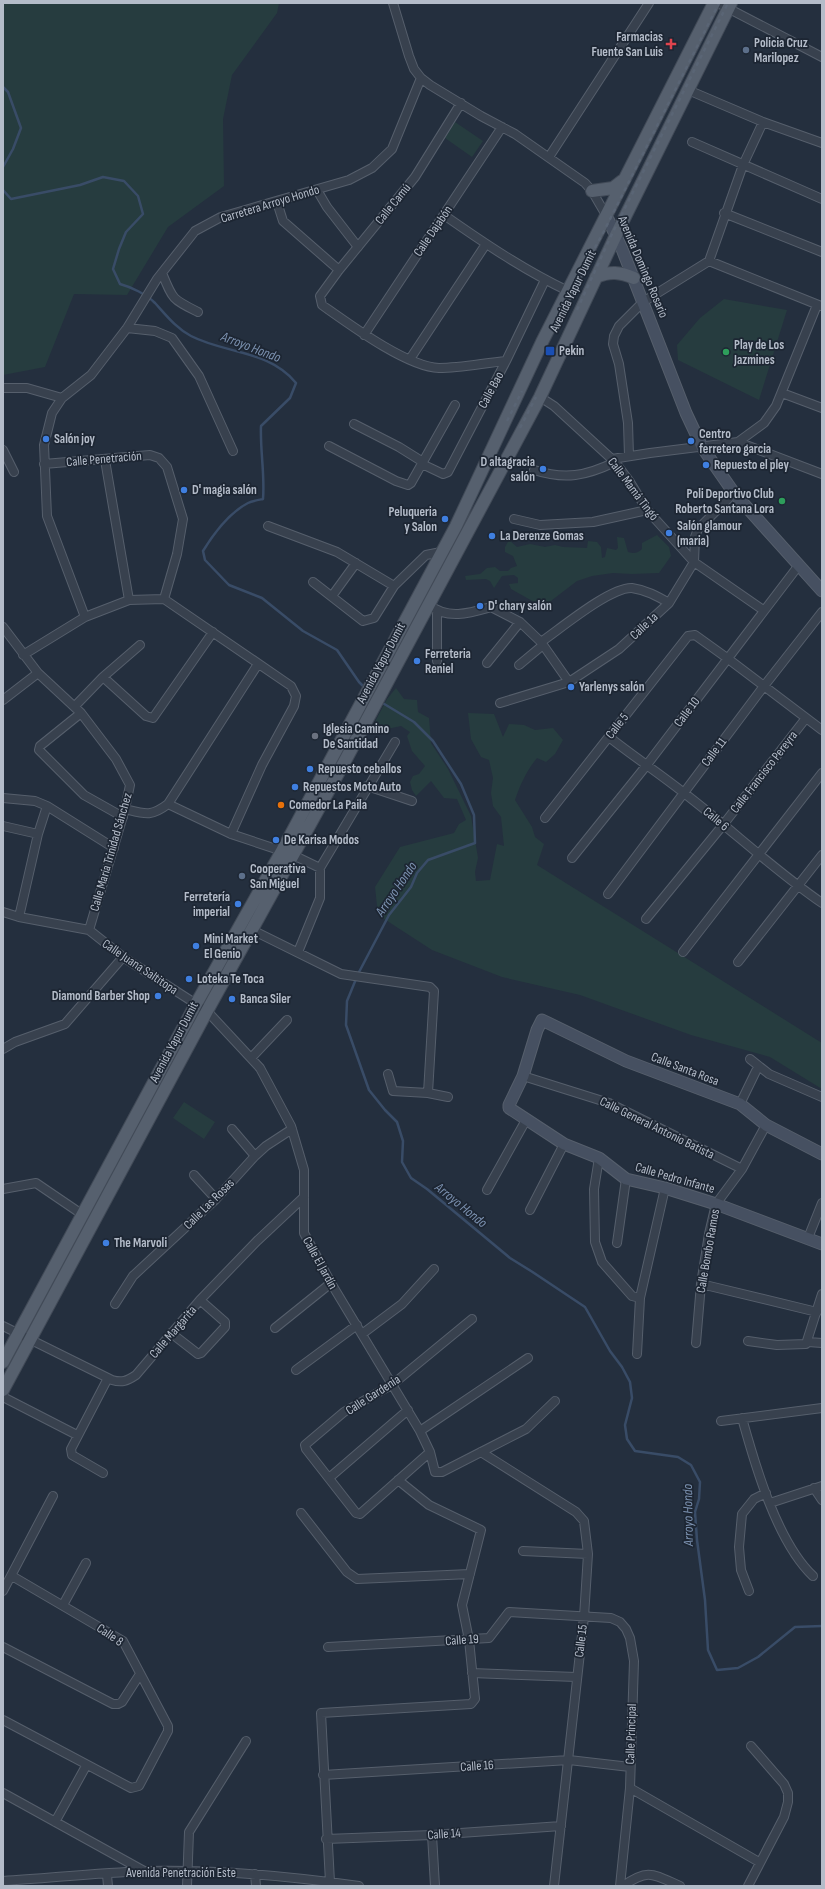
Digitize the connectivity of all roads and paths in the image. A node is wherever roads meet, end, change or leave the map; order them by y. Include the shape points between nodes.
1 (393, 3) edge
2 (649, 3) edge
3 (714, 3) edge
4 (726, 5) edge
5 (822, 58) edge
6 (422, 78) junction
7 (688, 90) junction
8 (461, 102) junction
9 (763, 122) junction
10 (502, 127) junction
11 (692, 142) dead end
12 (822, 143) edge
13 (549, 157) junction
14 (742, 165) junction
15 (624, 179) junction
16 (317, 190) junction
17 (592, 191) junction
18 (822, 199) edge
19 (277, 202) junction
20 (724, 213) junction
21 (444, 215) junction
22 (606, 215) junction
23 (616, 234) junction
24 (486, 244) junction
25 (358, 247) junction
26 (822, 252) edge
27 (709, 261) junction
28 (338, 270) junction
29 (160, 276) junction
30 (596, 277) junction
31 (634, 278) junction
32 (545, 280) junction
33 (568, 291) junction
34 (643, 302) junction
35 (820, 306) edge
36 (198, 312) dead end
37 (127, 328) junction
38 (364, 335) junction
39 (410, 359) junction
40 (506, 361) junction
41 (3, 388) edge
42 (782, 393) junction
43 (540, 397) junction
44 (62, 398) junction
45 (455, 405) dead end
46 (822, 408) edge
47 (354, 424) dead end
48 (738, 442) junction
49 (329, 446) dead end
50 (702, 447) junction
51 (3, 450) edge
52 (233, 451) dead end
53 (629, 456) junction
54 (105, 460) junction
55 (614, 461) junction
56 (422, 463) junction
57 (44, 464) junction
58 (534, 470) dead end
59 (14, 472) dead end
60 (822, 474) edge
61 (734, 494) junction
62 (647, 510) junction
63 (514, 519) dead end
64 (268, 526) dead end
65 (442, 552) junction
66 (694, 562) junction
67 (356, 563) junction
68 (799, 565) junction
69 (313, 582) dead end
70 (394, 586) junction
71 (822, 591) edge
72 (332, 596) junction
73 (164, 599) junction
74 (129, 600) junction
75 (669, 603) junction
76 (433, 609) junction
77 (763, 610) junction
78 (822, 612) edge
79 (85, 617) junction
80 (520, 622) junction
81 (3, 627) edge
82 (213, 632) junction
83 (542, 644) junction
84 (140, 645) dead end
85 (23, 655) junction
86 (728, 658) junction
87 (438, 661) dead end
88 (487, 663) dead end
89 (258, 664) junction
90 (519, 665) dead end
91 (38, 673) junction
92 (104, 677) junction
93 (569, 682) junction
94 (764, 686) junction
95 (3, 700) edge
96 (500, 703) dead end
97 (75, 706) junction
98 (80, 713) junction
99 (806, 718) junction
100 (822, 730) edge
101 (609, 737) junction
102 (395, 742) dead end
103 (646, 766) junction
104 (822, 773) edge
105 (367, 786) junction
106 (684, 793) junction
107 (3, 798) edge
108 (412, 801) dead end
109 (168, 804) junction
110 (47, 806) junction
111 (124, 813) junction
112 (545, 818) dead end
113 (723, 825) junction
114 (3, 826) edge
115 (38, 834) junction
116 (231, 834) junction
117 (114, 848) junction
118 (288, 853) junction
119 (759, 854) junction
120 (822, 855) edge
121 (572, 858) dead end
122 (320, 868) junction
123 (798, 886) junction
124 (608, 894) dead end
125 (822, 903) edge
126 (3, 912) edge
127 (19, 917) junction
128 (646, 919) dead end
129 (89, 930) junction
130 (252, 930) junction
131 (298, 952) junction
132 (682, 952) dead end
133 (123, 957) junction
134 (738, 962) dead end
135 (202, 1007) junction
136 (287, 1020) dead end
137 (3, 1049) edge
138 (250, 1058) junction
139 (750, 1059) dead end
140 (756, 1071) dead end
141 (388, 1074) dead end
142 (524, 1076) junction
143 (428, 1093) junction
144 (448, 1097) dead end
145 (822, 1097) edge
146 (740, 1104) junction
147 (526, 1120) junction
148 (766, 1124) junction
149 (232, 1129) dead end
150 (292, 1129) junction
151 (564, 1144) junction
152 (822, 1154) edge
153 (255, 1156) junction
154 (600, 1158) junction
155 (742, 1169) junction
156 (194, 1175) dead end
157 (626, 1179) junction
158 (665, 1188) junction
159 (3, 1189) edge
160 (487, 1190) dead end
161 (304, 1197) junction
162 (216, 1198) junction
163 (822, 1203) edge
164 (716, 1204) junction
165 (530, 1210) dead end
166 (83, 1214) junction
167 (808, 1238) junction
168 (617, 1243) dead end
169 (822, 1244) edge
170 (434, 1269) dead end
171 (331, 1283) junction
172 (701, 1284) junction
173 (822, 1294) edge
174 (640, 1298) junction
175 (200, 1300) junction
176 (115, 1304) dead end
177 (817, 1312) junction
178 (472, 1319) dead end
179 (357, 1325) junction
180 (3, 1326) edge
181 (276, 1328) dead end
182 (171, 1333) junction
183 (18, 1334) junction
184 (362, 1334) junction
185 (30, 1341) junction
186 (748, 1341) dead end
187 (696, 1343) dead end
188 (807, 1343) junction
189 (822, 1343) edge
190 (637, 1354) dead end
191 (528, 1358) dead end
192 (3, 1362) edge
193 (296, 1370) dead end
194 (108, 1378) junction
195 (393, 1384) junction
196 (3, 1390) edge
197 (3, 1397) edge
198 (555, 1401) dead end
199 (822, 1408) edge
200 (408, 1410) junction
201 (742, 1418) junction
202 (721, 1421) dead end
203 (420, 1431) junction
204 (77, 1436) junction
205 (430, 1452) junction
206 (480, 1452) junction
207 (103, 1473) dead end
208 (329, 1478) junction
209 (398, 1480) junction
210 (818, 1487) edge
211 (766, 1493) junction
212 (53, 1496) dead end
213 (822, 1500) edge
214 (770, 1503) junction
215 (301, 1513) dead end
216 (523, 1550) dead end
217 (588, 1554) junction
218 (86, 1563) dead end
219 (470, 1574) junction
220 (12, 1576) junction
221 (813, 1576) dead end
222 (3, 1591) edge
223 (749, 1591) dead end
224 (63, 1606) junction
225 (584, 1617) junction
226 (469, 1640) junction
227 (3, 1647) edge
228 (328, 1647) dead end
229 (472, 1673) junction
230 (140, 1674) junction
231 (576, 1677) junction
232 (3, 1720) edge
233 (246, 1741) dead end
234 (751, 1746) dead end
235 (569, 1760) junction
236 (86, 1766) junction
237 (630, 1767) junction
238 (323, 1775) junction
239 (630, 1788) junction
240 (3, 1793) edge
241 (55, 1822) junction
242 (561, 1826) junction
243 (432, 1835) junction
244 (326, 1839) junction
245 (759, 1862) junction
246 (144, 1871) junction
247 (186, 1871) junction
248 (107, 1874) junction
249 (255, 1874) junction
250 (67, 1877) junction
251 (302, 1882) edge
252 (330, 1882) junction
253 (4, 1883) edge
254 (67, 1886) edge
255 (108, 1886) edge
256 (187, 1886) edge
257 (256, 1886) edge
258 (359, 1886) edge
259 (434, 1886) edge
260 (554, 1886) edge
261 (620, 1886) edge
262 (623, 1886) edge
263 (680, 1886) edge
264 (748, 1886) edge

1 - 6 street, Avenida Domingo Rosario via 414,69
2 - 13 street
3 - 15 main road, Avenida Yapur Dumit
4 - 5 street
4 - 7 main road, Avenida Yapur Dumit
6 - 8 street, Avenida Domingo Rosario
6 - 16 street, Carretera Arroyo Hondo via 392,149 372,168 349,180
7 - 9 street
7 - 23 main road, Avenida Yapur Dumit
8 - 10 street, Avenida Domingo Rosario
8 - 25 street, Calle Camú via 415,177
9 - 12 street
9 - 14 street
10 - 13 street, Avenida Domingo Rosario
10 - 21 street, Calle Dajabón
11 - 14 street
13 - 17 street, Avenida Domingo Rosario
14 - 18 street
14 - 20 street
15 - 17 main road via 613,188
15 - 22 main road, Avenida Yapur Dumit
16 - 19 street, Carretera Arroyo Hondo
16 - 25 street
17 - 22 street, Avenida Domingo Rosario
19 - 28 street via 283,221
19 - 29 street, Carretera Arroyo Hondo via 221,217 195,230
20 - 26 street
20 - 27 street
21 - 24 street
21 - 38 street, Calle Dajabón
22 - 23 street, Avenida Domingo Rosario
22 - 33 main road, Avenida Yapur Dumit
23 - 30 main road, Avenida Yapur Dumit
23 - 31 street, Avenida Domingo Rosario
24 - 32 street
24 - 39 street
25 - 28 street, Calle Camú
27 - 34 street
27 - 35 street
28 - 38 street, Calle Camú via 320,296 320,301
29 - 36 street via 171,296
29 - 37 street, Carretera Arroyo Hondo
30 - 31 main road via 612,272
30 - 43 main road, Avenida Yapur Dumit
31 - 34 street, Avenida Domingo Rosario
32 - 33 street
32 - 40 street, Calle Bao
33 - 65 main road, Avenida Yapur Dumit
34 - 50 street, Avenida Domingo Rosario
34 - 53 street via 619,326 613,344 619,364 628,423
35 - 42 street
37 - 44 street, Carretera Arroyo Hondo via 91,375
37 - 52 street via 155,331 172,338 199,376
38 - 39 street
39 - 40 street via 439,368
40 - 56 street, Calle Bao via 448,472 443,474
41 - 44 street via 27,388
42 - 46 street
42 - 48 street via 764,424
43 - 55 street, Calle Mamá Tingó via 560,411
43 - 76 main road, Avenida Yapur Dumit
44 - 57 street via 52,414 44,445
45 - 56 street
47 - 56 street, Calle Bao via 399,447
48 - 50 street
48 - 60 street
49 - 56 street via 405,485 411,483
50 - 53 street
50 - 61 street, Avenida Domingo Rosario
51 - 59 street
53 - 55 street
54 - 57 street, Calle Penetración
54 - 73 street, Calle Penetración via 150,454 159,458 167,467 183,519 177,554
54 - 74 street
55 - 58 street via 596,471 570,476 551,475
55 - 62 street, Calle Mamá Tingó
57 - 79 street via 47,516
61 - 66 street, Calle 1a via 698,529 695,537
61 - 68 street, Avenida Domingo Rosario
62 - 63 street via 593,522 540,526
62 - 66 street, Calle Mamá Tingó
64 - 67 street via 337,552
65 - 70 street via 426,555
65 - 118 main road, Avenida Yapur Dumit via 353,718
66 - 75 street, Calle 1a
66 - 77 street, Calle Mamá Tingó
67 - 70 street
67 - 72 street
68 - 71 street, Avenida Domingo Rosario
68 - 77 street, Calle 10
69 - 72 street
70 - 72 street via 374,618 369,621 363,621
73 - 74 street
73 - 82 street
74 - 79 street
75 - 83 street via 650,592 631,588 615,592
75 - 93 street, Calle 1a via 619,649
76 - 80 street via 450,615 491,607
76 - 87 street
76 - 118 main road, Avenida Yapur Dumit via 399,657 364,724
77 - 86 street, Calle 10
78 - 94 street, Calle 11
79 - 85 street
80 - 83 street
80 - 88 street
81 - 85 street, Calle María Trinidad Sánchez
82 - 89 street
82 - 92 street via 153,718 146,716
83 - 90 street
83 - 93 street
84 - 92 street
85 - 91 street, Calle María Trinidad Sánchez
86 - 94 street
86 - 101 street, Calle 5 via 695,635 688,636
86 - 103 street, Calle 10
89 - 109 street
89 - 116 street via 291,686 296,696 294,706 262,765
91 - 95 street
91 - 97 street, Calle María Trinidad Sánchez
92 - 97 street
93 - 96 street, Calle 1a
94 - 99 street
94 - 106 street, Calle 11
97 - 98 street, Calle María Trinidad Sánchez
98 - 111 street, Calle María Trinidad Sánchez via 116,759 130,785
98 - 111 street via 40,746 39,750 84,794
99 - 100 street
99 - 113 street, Calle Francisco Pereyra
101 - 103 street, Calle 6
101 - 112 street, Calle 5
102 - 105 street
103 - 106 street, Calle 6
103 - 121 street, Calle 10
104 - 119 street
105 - 108 street
105 - 122 street
106 - 113 street, Calle 6
106 - 124 street, Calle 11
107 - 110 street
109 - 111 street via 158,812
109 - 116 street
110 - 115 street
110 - 117 street
111 - 117 street, Calle María Trinidad Sánchez
113 - 119 street, Calle 6
113 - 128 street, Calle Francisco Pereyra
114 - 115 street
115 - 127 street
116 - 118 street
117 - 129 street, Calle María Trinidad Sánchez
118 - 122 street
118 - 130 main road, Avenida Yapur Dumit
118 - 135 main road, Avenida Yapur Dumit
119 - 123 street, Calle 6
119 - 132 street
120 - 123 street
122 - 131 street via 320,898
123 - 125 street, Calle 6
123 - 134 street
126 - 127 street, Calle Juana Saltitopa
127 - 129 street, Calle Juana Saltitopa
129 - 133 street, Calle Juana Saltitopa
130 - 131 street
130 - 135 main road, Avenida Yapur Dumit
131 - 143 street via 346,975 426,986 434,990
133 - 135 street, Calle Juana Saltitopa
133 - 137 street via 65,1024
135 - 138 street, Calle El Jardín
135 - 166 main road, Avenida Yapur Dumit
135 - 185 main road, Avenida Yapur Dumit
136 - 138 street
138 - 150 street, Calle El Jardín via 260,1068
139 - 145 street via 769,1074
140 - 146 street
141 - 143 street via 392,1091
142 - 146 street, Calle Santa Rosa via 542,1020 626,1061
142 - 147 street, Calle Pedro Infante via 509,1103 509,1108
142 - 155 street, Calle General Antonio Batista via 609,1103
143 - 144 street
146 - 148 street, Calle Santa Rosa
147 - 151 street, Calle Pedro Infante
147 - 160 street
148 - 152 street, Calle Santa Rosa
148 - 155 street, Calle Bombo Ramos
149 - 153 street
150 - 153 street, Calle Las Rosas
150 - 161 street, Calle El Jardín via 304,1170
151 - 154 street, Calle Pedro Infante
151 - 165 street
153 - 162 street, Calle Las Rosas
154 - 157 street, Calle Pedro Infante
154 - 174 street via 594,1189 595,1242 602,1262 632,1296
155 - 164 street, Calle Bombo Ramos
156 - 162 street
157 - 158 street, Calle Pedro Infante
157 - 168 street
158 - 164 street, Calle Pedro Infante
158 - 174 street
159 - 166 street via 36,1183
161 - 171 street, Calle El Jardín via 304,1233
161 - 175 street, Calle Margarita
162 - 176 street, Calle Las Rosas via 133,1276
163 - 167 street
164 - 167 street, Calle Pedro Infante
164 - 172 street, Calle Bombo Ramos
166 - 183 main road, Avenida Yapur Dumit
167 - 169 street, Calle Pedro Infante
170 - 184 street via 402,1304
171 - 179 street, Calle El Jardín
171 - 181 street
172 - 177 street
172 - 187 street, Calle Bombo Ramos
173 - 177 street
174 - 190 street
175 - 182 street, Calle Margarita
175 - 182 street via 225,1322 225,1328 198,1354
177 - 188 street
178 - 195 street, Calle Gardenia
179 - 184 street, Calle El Jardín
179 - 193 street
180 - 183 street, Calle Margarita
182 - 194 street, Calle Margarita via 130,1380 123,1382
183 - 185 street, Calle Margarita
183 - 192 main road, Avenida Yapur Dumit
184 - 195 street, Calle El Jardín
185 - 194 street, Calle Margarita
185 - 196 main road, Avenida Yapur Dumit
186 - 188 street via 777,1345
188 - 189 street
191 - 203 street
194 - 204 street
195 - 200 street, Calle El Jardín
195 - 208 street, Calle Gardenia via 344,1412 305,1446
197 - 204 street
198 - 206 street via 526,1429
199 - 201 street
200 - 203 street, Calle El Jardín
200 - 208 street
201 - 202 street
201 - 211 street
203 - 205 street, Calle El Jardín
204 - 207 street via 71,1449 72,1456
205 - 206 street, Calle El Jardín via 435,1472 442,1472
205 - 209 street
206 - 217 street, Calle 15 via 576,1512 584,1521
208 - 209 street via 356,1513 360,1514
209 - 219 street via 429,1505 481,1530
210 - 213 street
210 - 214 street
211 - 214 street
211 - 223 street via 754,1499 742,1514 739,1547 741,1570
212 - 220 street
214 - 221 street via 791,1548
215 - 219 street via 347,1572 357,1578
216 - 217 street
217 - 225 street, Calle 15
218 - 224 street
219 - 226 street via 462,1608
220 - 222 street
220 - 224 street, Calle 8
224 - 230 street, Calle 8 via 123,1641
225 - 226 street, Calle 19 via 510,1612 489,1638
225 - 231 street, Calle 15
225 - 237 street, Calle Principal via 611,1618 620,1622 630,1638 634,1661
226 - 228 street, Calle 19
226 - 229 street
227 - 230 street via 113,1704 122,1702
229 - 231 street
229 - 238 street via 475,1699 471,1704 320,1713
230 - 236 street, Calle 8 via 168,1726 168,1731 139,1786 131,1788
231 - 235 street, Calle 15
232 - 236 street
233 - 247 street via 189,1832
234 - 245 street via 788,1792 784,1817
235 - 237 street, Calle 16
235 - 238 street, Calle 16
235 - 242 street, Calle 15
236 - 241 street
237 - 239 street, Calle Principal
238 - 244 street
239 - 245 street
239 - 261 street, Calle Principal
240 - 241 street
241 - 246 street
242 - 243 street, Calle 14
242 - 260 street, Calle 15
243 - 244 street, Calle 14
243 - 259 street
244 - 252 street
245 - 264 street
246 - 247 street, Avenida Penetración Este
246 - 248 street, Avenida Penetración Este
247 - 249 street, Avenida Penetración Este
247 - 256 street
248 - 250 street, Avenida Penetración Este
248 - 255 street
249 - 251 street, Avenida Penetración Este
249 - 257 street
250 - 253 street, Avenida Penetración Este
250 - 254 street
251 - 252 street, Avenida Penetración Este
252 - 258 street, Avenida Penetración Este
262 - 263 street via 637,1876 648,1874

